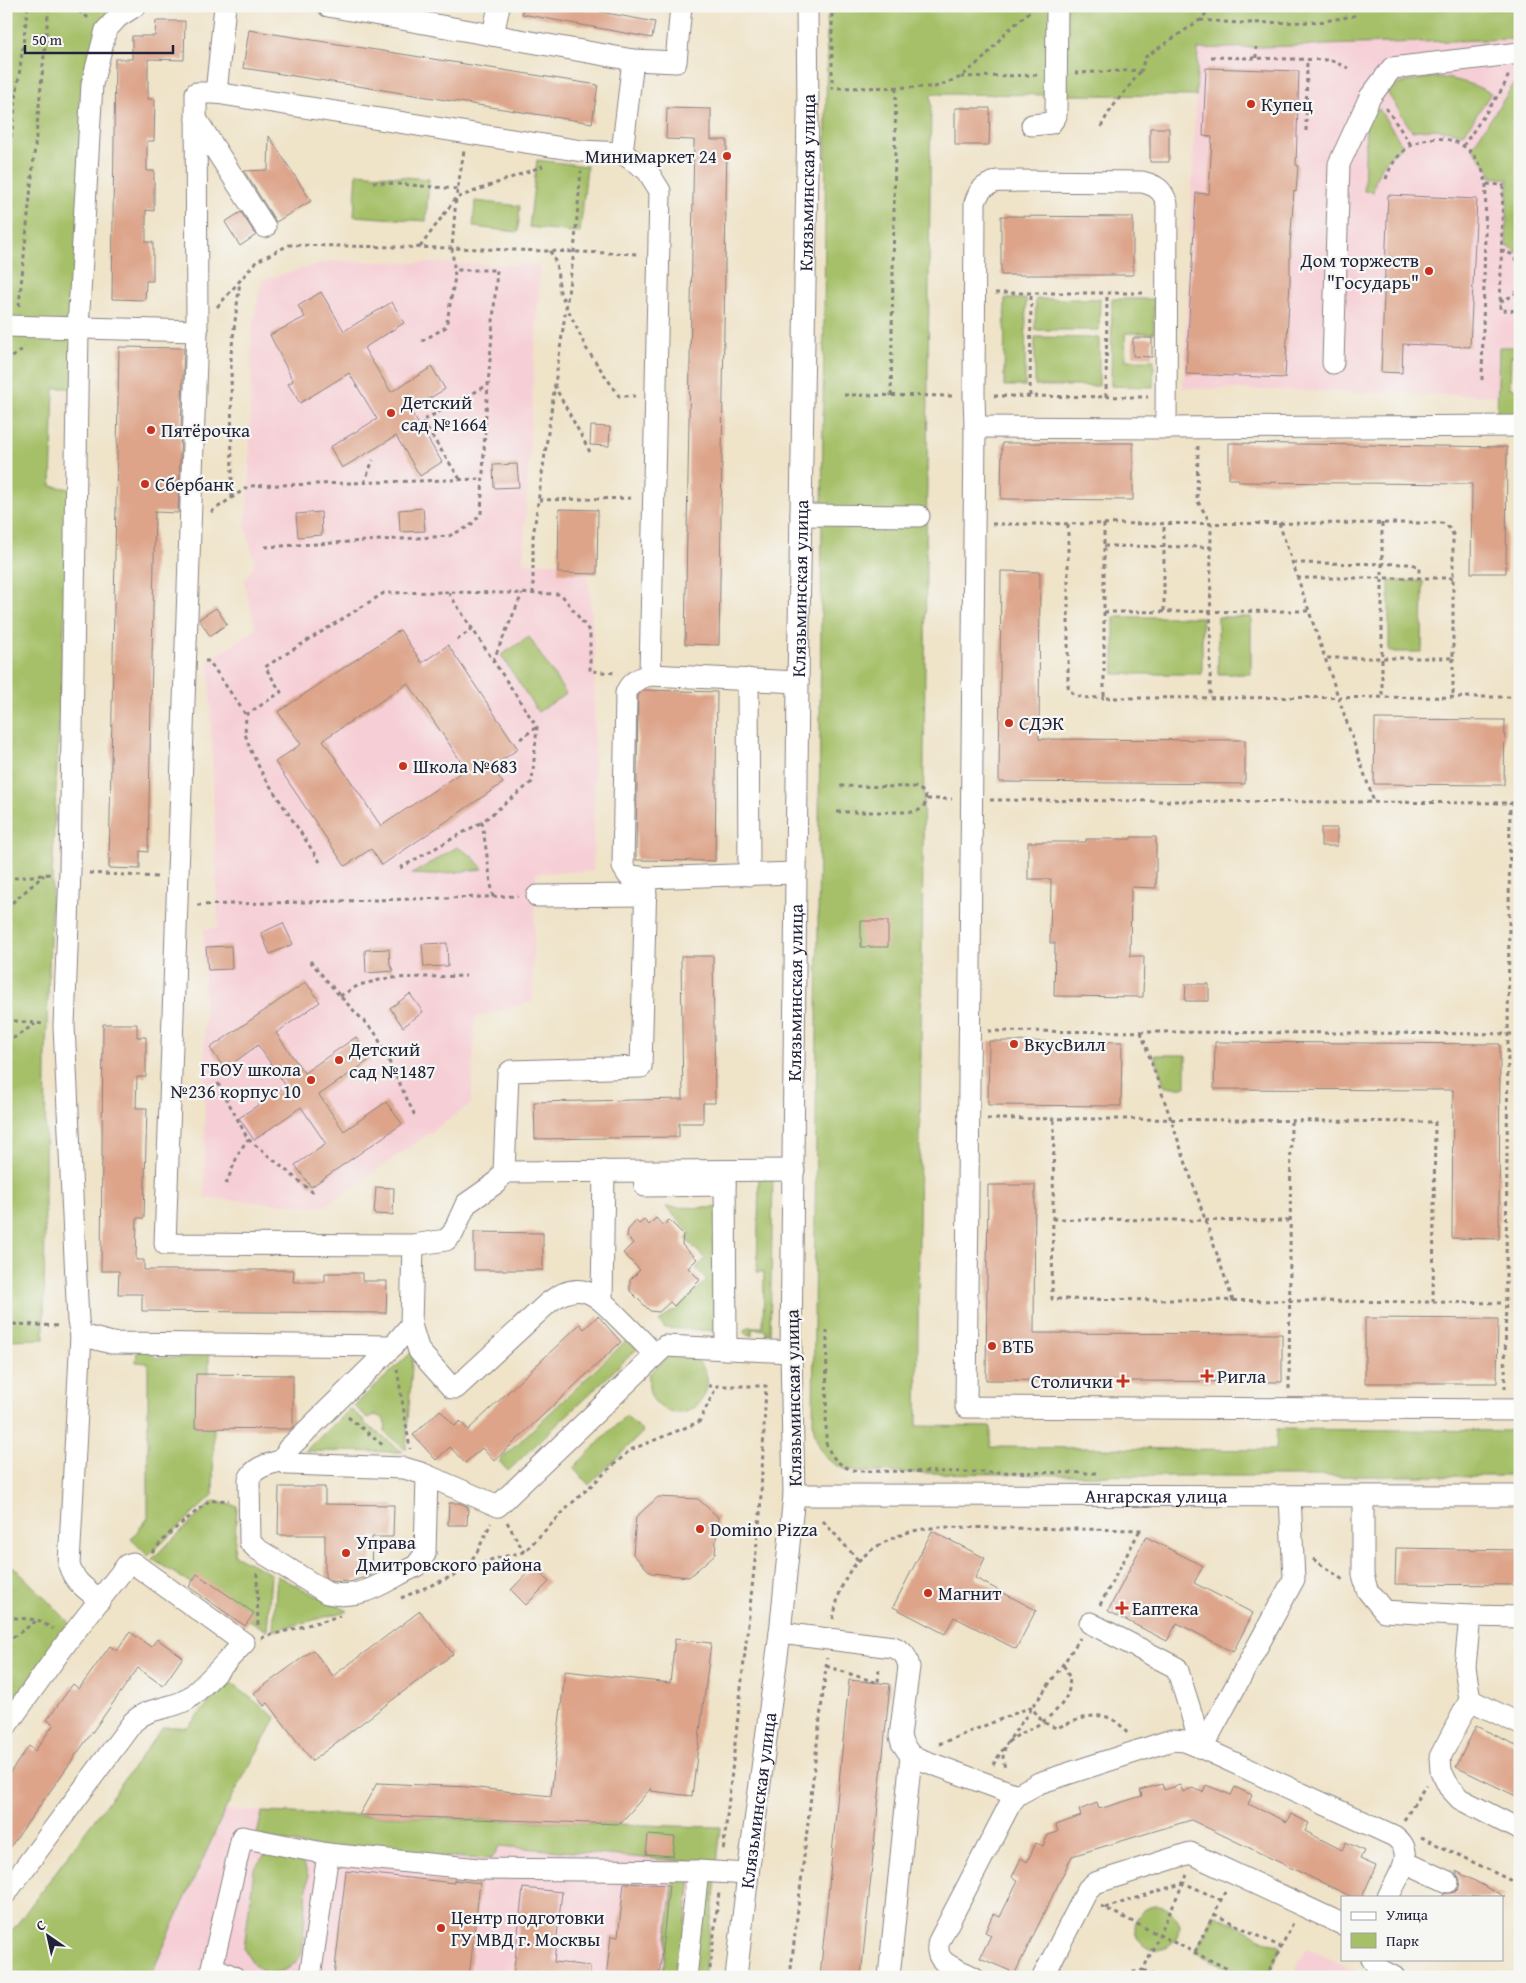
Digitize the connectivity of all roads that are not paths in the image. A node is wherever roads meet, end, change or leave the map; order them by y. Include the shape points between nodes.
1 (135, 6) edge
2 (225, 6) edge
3 (328, 6) edge
4 (499, 6) edge
5 (681, 6) edge
6 (807, 6) edge
7 (1057, 6) edge
8 (493, 35) junction
9 (1520, 53) edge
10 (633, 60) junction
11 (216, 93) junction
12 (196, 119) junction
13 (1032, 125) dead end
14 (622, 153) junction
15 (265, 228) dead end
16 (12, 326) edge
17 (78, 328) junction
18 (197, 331) junction
19 (1333, 363) dead end
20 (1520, 426) edge
21 (975, 427) junction
22 (1166, 428) junction
23 (801, 515) junction
24 (919, 516) dead end
25 (650, 675) junction
26 (748, 680) junction
27 (798, 682) junction
28 (796, 873) junction
29 (749, 875) junction
30 (646, 886) junction
31 (537, 896) road end
32 (794, 1170) junction
33 (604, 1171) junction
34 (504, 1172) junction
35 (725, 1178) junction
36 (413, 1245) junction
37 (602, 1300) junction
38 (411, 1325) junction
39 (80, 1331) junction
40 (394, 1346) junction
41 (726, 1349) junction
42 (791, 1352) junction
43 (655, 1355) junction
44 (1520, 1410) edge
45 (283, 1460) junction
46 (420, 1473) junction
47 (794, 1495) junction
48 (1290, 1496) junction
49 (1520, 1496) edge
50 (1363, 1497) junction
51 (100, 1600) junction
52 (1470, 1616) junction
53 (1520, 1617) edge
54 (1090, 1623) road end
55 (780, 1634) junction
56 (1470, 1700) junction
57 (1520, 1724) edge
58 (6, 1726) edge
59 (1202, 1748) junction
60 (912, 1756) junction
61 (1017, 1795) junction
62 (1520, 1830) edge
63 (328, 1854) junction
64 (1405, 1862) junction
65 (698, 1871) junction
66 (748, 1874) junction
67 (1448, 1882) dead end
68 (6, 1893) edge
69 (1388, 1896) edge
70 (1341, 1924) edge
71 (1373, 1960) edge
72 (234, 1977) edge
73 (310, 1977) edge
74 (686, 1977) edge
75 (736, 1977) edge
76 (889, 1977) edge
77 (973, 1977) edge
78 (1043, 1977) edge
79 (1394, 1977) edge

1 - 17 street via 106,30 92,84
2 - 11 street
3 - 8 street
4 - 8 street
5 - 10 street via 676,62
6 - 23 street, Клязьминская улица
7 - 13 street via 1056,116 1051,123
8 - 10 street
9 - 19 street via 1392,68 1370,97 1340,164
10 - 14 street
11 - 12 street via 196,93
11 - 14 street via 582,152
12 - 15 street
12 - 18 street
14 - 25 street via 648,170 660,190
16 - 17 street
17 - 18 street
17 - 39 street via 70,871 64,1026
18 - 36 street via 165,1244
20 - 22 street
21 - 22 street
21 - 22 street via 975,203 984,186 997,181 1024,181 1142,182 1152,184 1164,196 1167,204
21 - 44 street via 966,1407
23 - 24 street
23 - 27 street, Клязьминская улица
25 - 26 street
25 - 30 street via 634,681 626,693 623,867 628,875
26 - 27 street
26 - 29 street
27 - 28 street, Клязьминская улица
28 - 29 street
28 - 32 street, Клязьминская улица
29 - 30 street
30 - 31 street
30 - 34 street via 642,1067 511,1071 508,1074
32 - 35 street
32 - 42 street, Клязьминская улица
33 - 34 street
33 - 35 street
33 - 37 street
34 - 36 street via 496,1183 466,1204 453,1233 446,1240
35 - 41 street
36 - 38 street
37 - 38 street via 579,1291 556,1297 456,1388 452,1388 419,1351
37 - 43 street
38 - 40 street
39 - 40 street via 112,1343
39 - 51 street via 69,1565 80,1586
40 - 45 street via 288,1449
41 - 42 street
41 - 43 street via 665,1346
42 - 47 street, Клязьминская улица
43 - 46 street via 498,1506
45 - 46 street via 287,1464 404,1468
45 - 46 street via 262,1466 251,1474 250,1542 327,1593 336,1595 367,1592 416,1566 425,1554
47 - 48 street, Ангарская улица
47 - 55 street, Клязьминская улица
48 - 50 street, Ангарская улица
48 - 59 street via 1294,1579
49 - 50 street, Ангарская улица
50 - 52 street via 1362,1575 1367,1590 1384,1611
51 - 58 street
51 - 68 street via 132,1563 244,1643 187,1699 149,1711 133,1722
52 - 53 street
52 - 56 street via 1465,1667
54 - 59 street via 1177,1668
55 - 60 street via 892,1646 901,1650 909,1667 900,1736
55 - 66 street, Клязьминская улица
56 - 57 street
56 - 62 street via 1440,1757 1441,1771 1448,1787 1460,1799
59 - 61 street via 1172,1740 1039,1782
59 - 64 street via 1394,1836 1406,1849
60 - 61 street
60 - 76 street
61 - 77 street via 936,1950 943,1962
63 - 65 street via 479,1869
63 - 72 street via 242,1837 212,1967
63 - 73 street
64 - 67 street
64 - 69 street
65 - 66 street
65 - 74 street
66 - 75 street, Клязьминская улица
70 - 78 street via 1190,1853 1095,1883 1088,1889
71 - 79 street via 1379,1969

